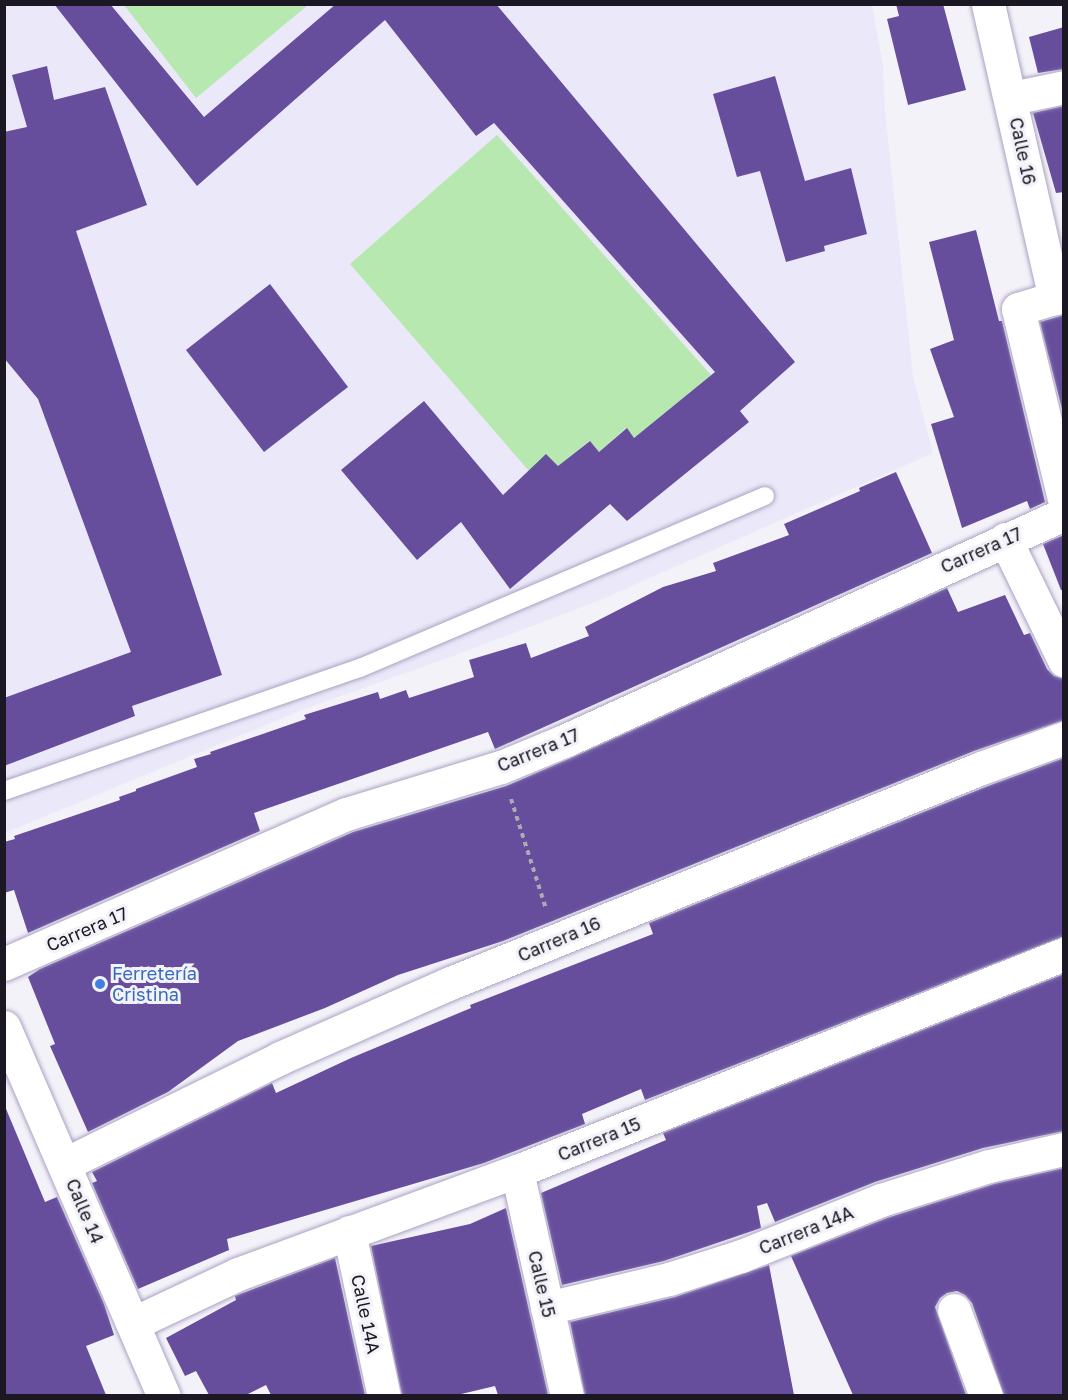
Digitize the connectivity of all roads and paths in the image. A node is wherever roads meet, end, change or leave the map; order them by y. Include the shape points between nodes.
1 (988, 4) edge
2 (1064, 87) edge
3 (1012, 98) junction
4 (1059, 297) edge
5 (765, 496) dead end
6 (1064, 499) edge
7 (1064, 514) edge
8 (1005, 539) junction
9 (1064, 660) edge
10 (1064, 738) edge
11 (501, 767) junction
12 (4, 791) edge
13 (556, 942) junction
14 (1064, 954) edge
15 (4, 964) edge
16 (4, 1027) edge
17 (1064, 1149) edge
18 (65, 1164) junction
19 (517, 1172) junction
20 (349, 1232) junction
21 (547, 1308) junction
22 (954, 1310) dead end
23 (134, 1323) junction
24 (164, 1395) edge
25 (384, 1395) edge
26 (567, 1395) edge
27 (986, 1395) edge

1 - 3 street, Calle 16
2 - 3 street
3 - 4 street, Calle 16
4 - 6 street via 1018,309
5 - 12 lane via 360,668
7 - 8 street, Carrera 17
8 - 9 street
8 - 11 street, Carrera 17
10 - 13 street, Carrera 16 via 970,772
11 - 13 path
11 - 15 street, Carrera 17 via 346,814
13 - 18 street, Carrera 16 via 448,984 280,1058
14 - 19 street, Carrera 15
16 - 18 street, Calle 14
17 - 21 street, Carrera 14A via 989,1166 881,1200 741,1257
18 - 23 street, Calle 14
19 - 20 street, Carrera 15
19 - 21 street, Calle 15
20 - 23 street, Carrera 15 via 238,1274
20 - 25 street, Calle 14A
21 - 26 street, Calle 15
22 - 27 street
23 - 24 street, Calle 14

